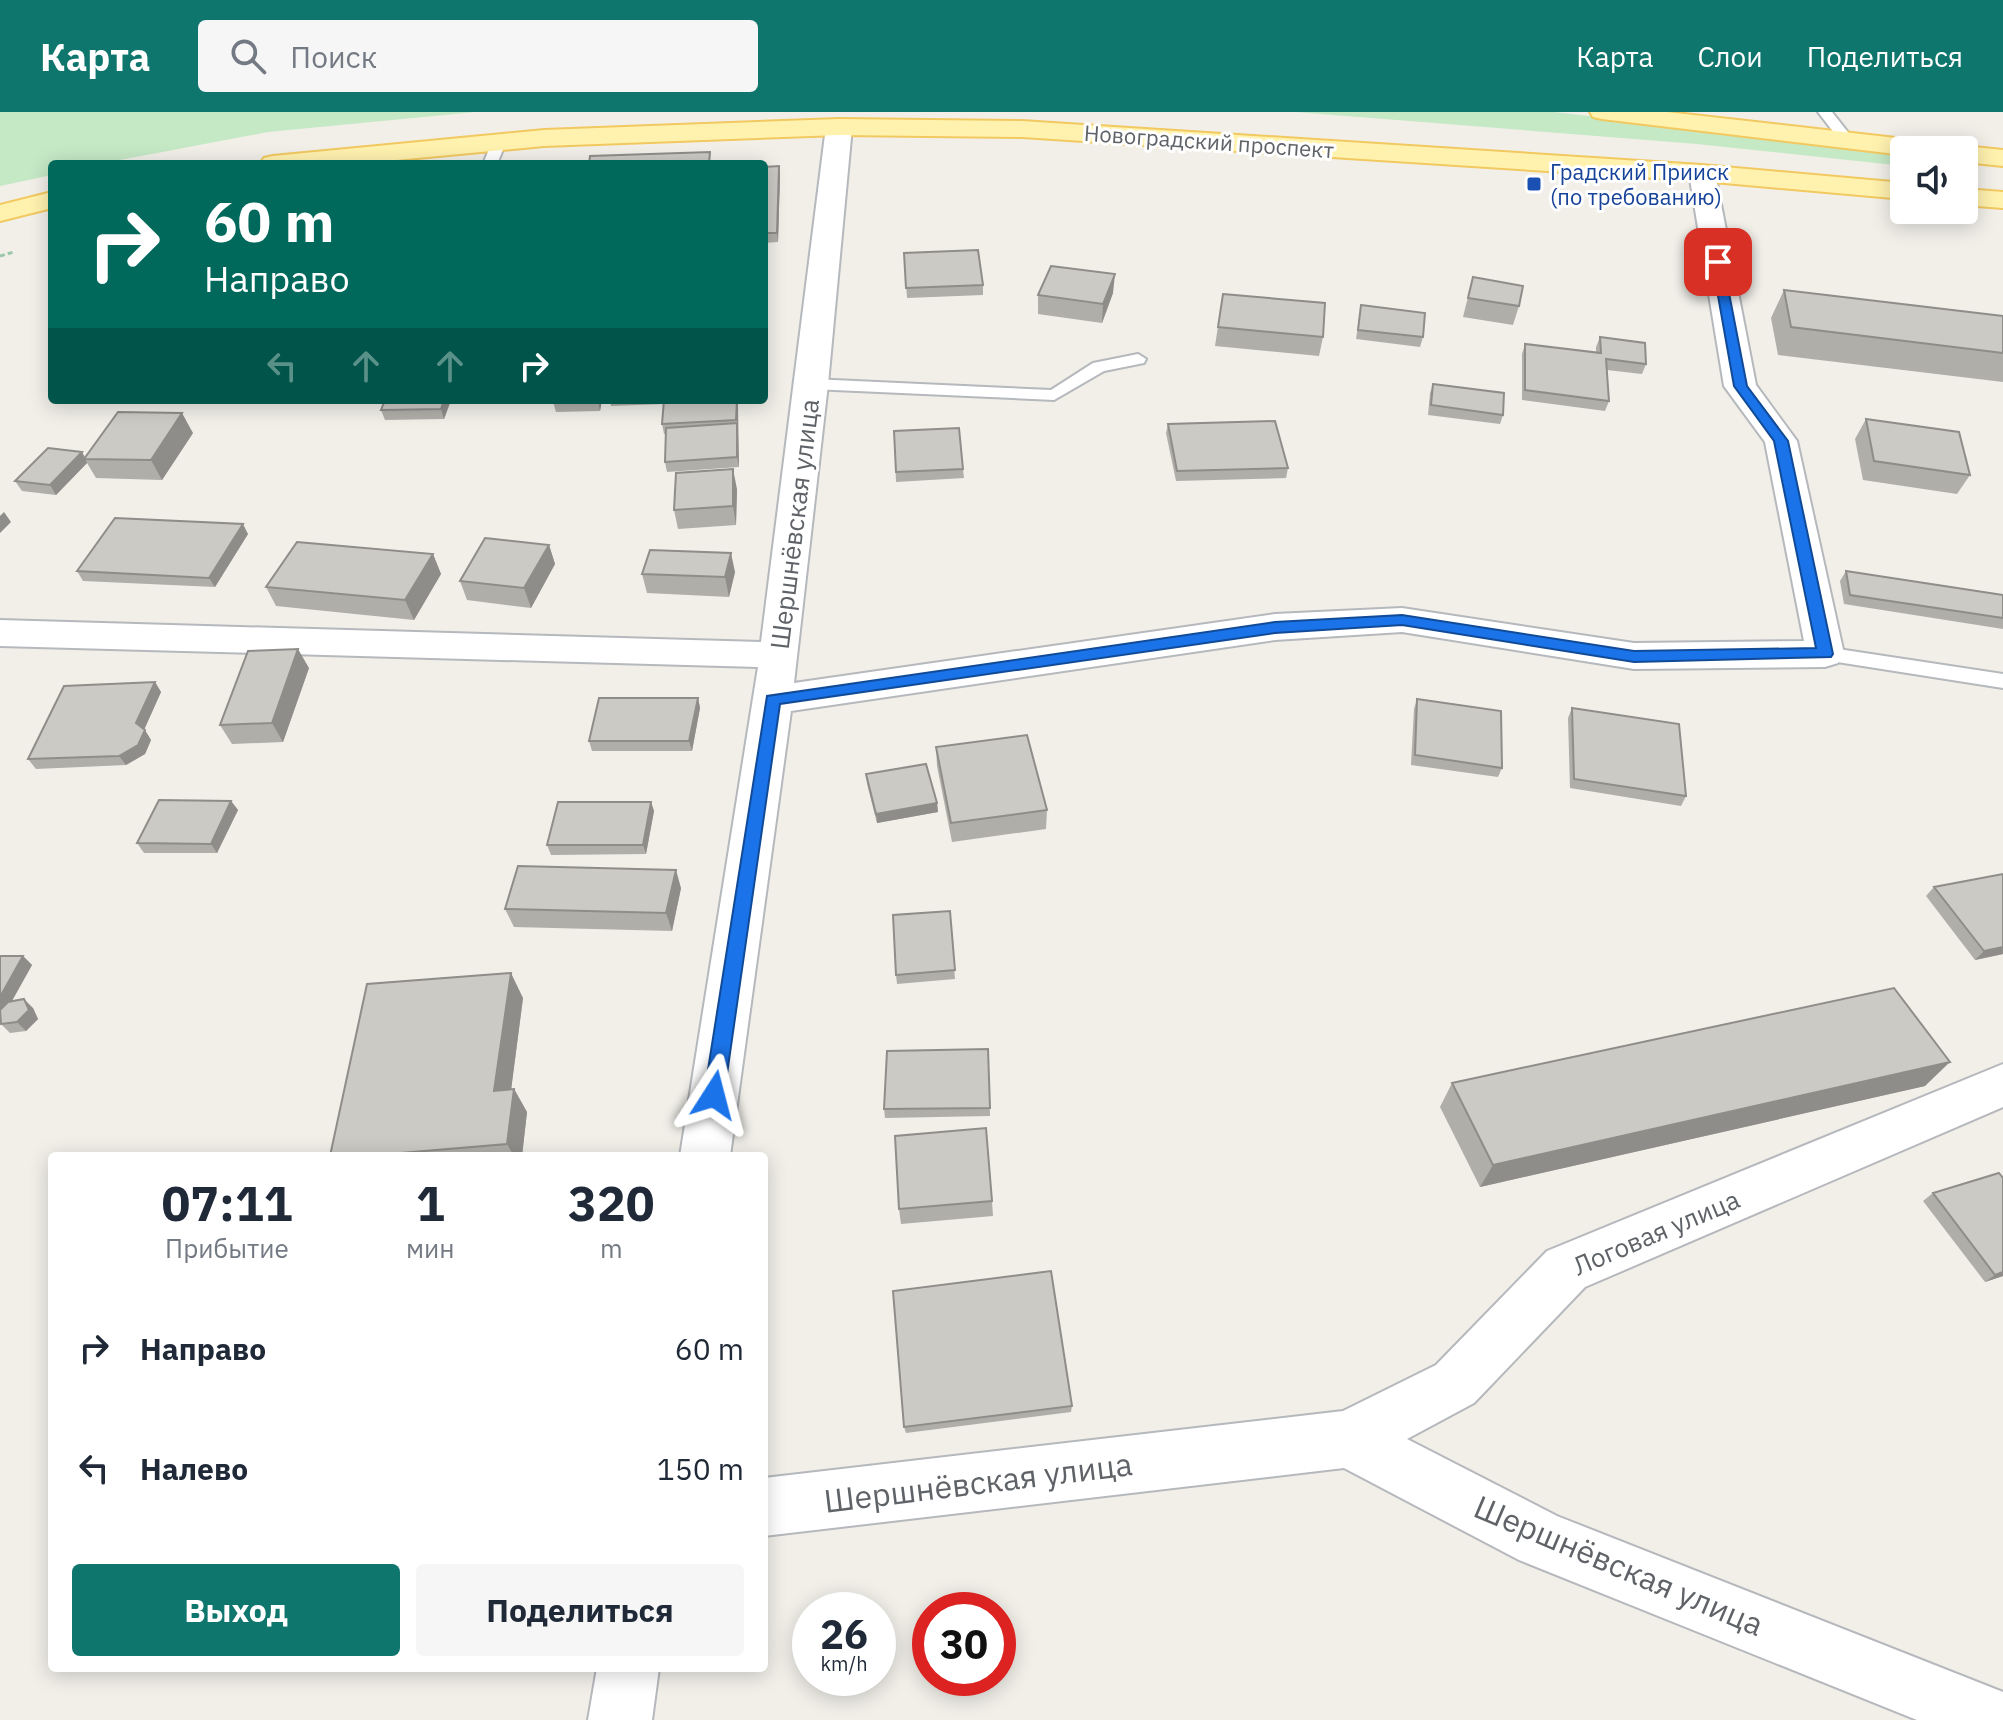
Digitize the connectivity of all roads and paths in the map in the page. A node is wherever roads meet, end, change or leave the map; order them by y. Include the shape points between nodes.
1 (1602, 112) edge
2 (1825, 112) edge
3 (839, 127) junction
4 (1847, 140) junction
5 (1890, 145) edge
6 (494, 153) edge
7 (1978, 155) edge
8 (2003, 158) edge
9 (353, 160) edge
10 (1702, 173) junction
11 (1890, 190) edge
12 (1978, 198) edge
13 (2003, 200) edge
14 (48, 201) edge
15 (0, 213) edge
16 (1138, 359) dead end
17 (812, 384) junction
18 (0, 633) edge
19 (1825, 654) junction
20 (777, 655) junction
21 (2003, 681) edge
22 (773, 700) junction
23 (2003, 1085) edge
24 (706, 1152) edge
25 (1348, 1439) junction
26 (768, 1507) edge
27 (627, 1672) edge
28 (620, 1720) edge
29 (1995, 1720) edge

1 - 4 main road
2 - 4 lane
3 - 6 main road, Новоградский проспект
3 - 10 main road, Новоградский проспект via 1022,129
3 - 17 street, Шершнёвская улица
4 - 5 main road
6 - 9 main road, Новоградский проспект
7 - 8 main road
10 - 11 main road, Новоградский проспект
10 - 19 street via 1740,386 1781,441
12 - 13 main road
14 - 15 main road
16 - 17 lane via 1099,367 1054,395
17 - 20 street, Шершнёвская улица
18 - 20 street
19 - 21 lane
19 - 22 street via 1634,656 1402,620 1275,627
20 - 22 street, Шершнёвская улица
22 - 24 street, Шершнёвская улица
23 - 25 street, Логовая улица via 1566,1269 1455,1384
25 - 26 street, Шершнёвская улица
25 - 29 street, Шершнёвская улица via 1540,1539
27 - 28 street

